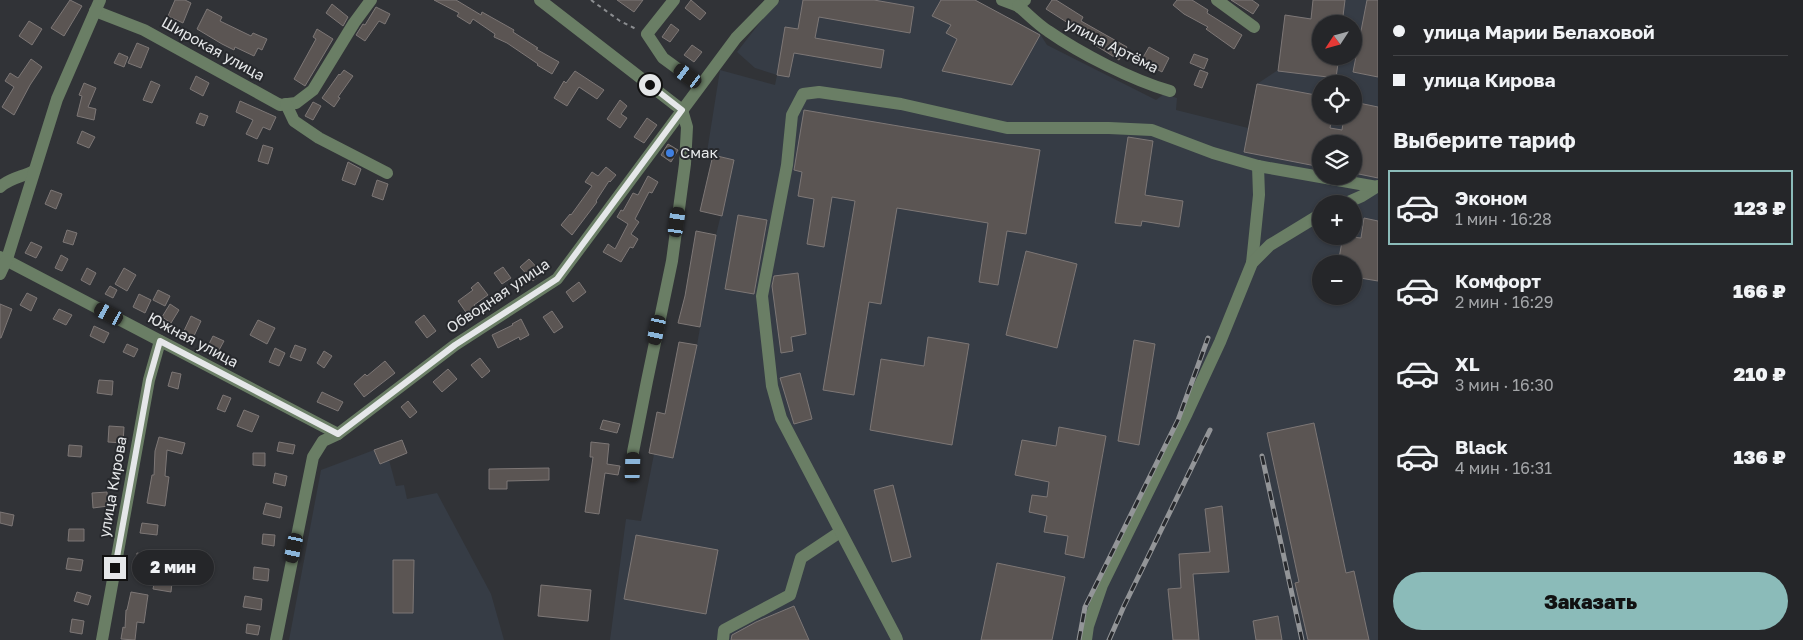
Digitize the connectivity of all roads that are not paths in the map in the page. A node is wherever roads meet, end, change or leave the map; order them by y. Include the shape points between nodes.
1 (371, 0) edge
2 (540, 0) edge
3 (674, 0) edge
4 (772, 0) edge
5 (1002, 0) edge
6 (1225, 2) edge
7 (1022, 3) edge
8 (98, 5) edge
9 (1254, 27) dead end
10 (700, 85) junction
11 (1170, 91) dead end
12 (286, 104) junction
13 (682, 110) junction
14 (1258, 166) junction
15 (34, 171) junction
16 (387, 173) dead end
17 (1378, 186) edge
18 (0, 187) edge
19 (1361, 195) edge
20 (1312, 219) edge
21 (3, 258) edge
22 (1252, 263) junction
23 (0, 274) edge
24 (160, 341) junction
25 (338, 434) junction
26 (633, 467) dead end
27 (840, 532) junction
28 (102, 640) edge
29 (276, 640) edge
30 (723, 640) edge
31 (896, 640) edge
32 (1086, 640) edge

1 - 12 street via 313,90 296,103
2 - 13 street
3 - 10 street via 647,34 663,58
4 - 10 street, Обводная улица via 736,38
5 - 7 street
6 - 9 street
7 - 11 street, улица Артёма via 1046,30 1077,50
8 - 12 street, Широкая улица via 280,105
8 - 15 street, Широкая улица via 57,99
10 - 13 street, Обводная улица
12 - 16 street via 294,121 319,138
13 - 25 street, Обводная улица via 557,279 455,345
13 - 26 street via 687,127 686,164 672,262 633,452
14 - 17 street
14 - 22 street via 1260,195
14 - 27 street via 1152,130 1007,128 901,104 819,92 803,94 792,115 787,165 762,296 772,386 781,418
15 - 18 street via 7,180
15 - 21 street, Широкая улица
17 - 19 street
20 - 22 street via 1270,245
21 - 23 street, Широкая улица
21 - 24 street, Южная улица
22 - 32 street via 1187,413 1102,585
24 - 25 street, Южная улица
24 - 28 street, улица Кирова via 149,380
25 - 29 street, Обводная улица via 323,441 313,457
27 - 30 street via 800,558 790,595 724,630
27 - 31 street

